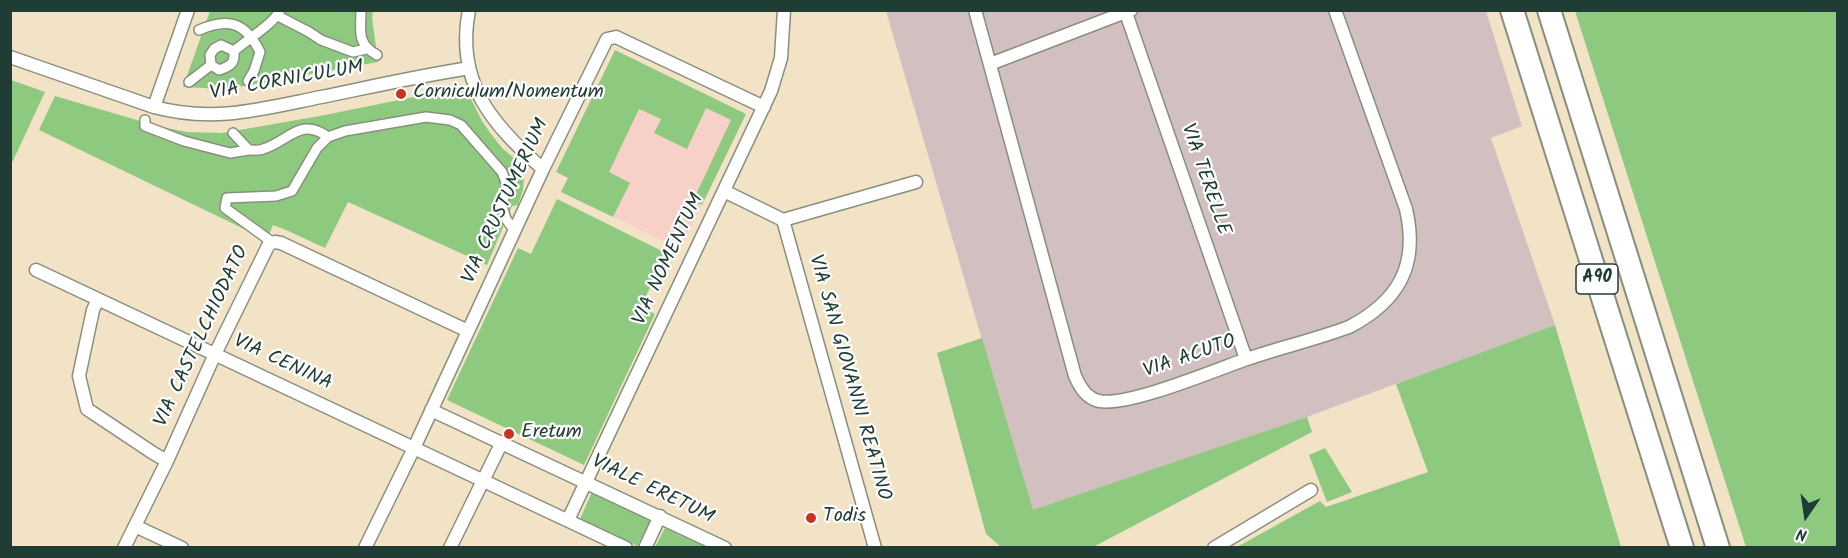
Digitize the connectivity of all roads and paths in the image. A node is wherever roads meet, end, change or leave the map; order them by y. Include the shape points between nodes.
1 (188, 10) edge
2 (362, 10) edge
3 (469, 10) edge
4 (784, 10) edge
5 (975, 10) edge
6 (1335, 10) edge
7 (1512, 10) edge
8 (1549, 10) edge
9 (1128, 12) edge
10 (279, 13) edge
11 (199, 30) dead end
12 (252, 36) junction
13 (366, 48) junction
14 (234, 51) junction
15 (377, 55) dead end
16 (10, 57) edge
17 (990, 64) junction
18 (211, 65) junction
19 (469, 68) junction
20 (248, 81) dead end
21 (189, 82) dead end
22 (154, 107) junction
23 (764, 107) junction
24 (145, 120) dead end
25 (233, 133) dead end
26 (328, 137) junction
27 (249, 150) junction
28 (543, 169) junction
29 (916, 182) dead end
30 (724, 191) junction
31 (783, 220) junction
32 (515, 231) junction
33 (272, 242) junction
34 (36, 270) dead end
35 (98, 299) junction
36 (468, 331) junction
37 (215, 354) junction
38 (1246, 359) junction
39 (431, 410) junction
40 (501, 442) junction
41 (414, 448) junction
42 (167, 460) junction
43 (482, 480) junction
44 (586, 481) junction
45 (1311, 490) dead end
46 (660, 516) junction
47 (568, 520) junction
48 (135, 526) junction
49 (124, 548) edge
50 (182, 548) edge
51 (365, 548) edge
52 (450, 548) edge
53 (626, 548) edge
54 (645, 548) edge
55 (725, 548) edge
56 (875, 548) edge
57 (1214, 548) edge
58 (1682, 548) edge
59 (1718, 548) edge

1 - 22 street
2 - 13 street via 361,38
3 - 19 street via 465,41
4 - 23 street, VIA NOMENTUM via 782,58
5 - 17 street, VIA ACUTO
6 - 38 street, VIA ACUTO via 1406,209 1411,239 1408,261 1396,289 1369,316 1348,327
7 - 58 highway, A90
8 - 59 highway, A90
9 - 17 street
9 - 38 street, VIA TERELLE
10 - 12 street
10 - 13 street via 321,40 353,52
11 - 12 street via 213,24 233,24
12 - 14 street
12 - 20 street via 260,52
13 - 15 street
14 - 18 street via 230,67 219,70
14 - 18 street via 221,45 214,49
16 - 22 street, VIA CORNICULUM
17 - 38 street, VIA ACUTO via 1075,375 1083,391 1102,402 1128,399
18 - 21 street
19 - 22 street, VIA CORNICULUM via 223,115 190,115
19 - 28 street via 473,83 499,126
23 - 28 street, VIA CRUSTUMERIUM via 612,36 604,41
23 - 30 street, VIA NOMENTUM
24 - 27 street via 145,126 184,141 230,153
25 - 27 street
26 - 27 street via 305,128 262,150
26 - 32 street via 426,117 461,125 502,172 507,185 502,206
26 - 33 street via 317,148 292,191 276,196 227,198 225,208
28 - 32 street, VIA CRUSTUMERIUM
29 - 31 street
30 - 31 street
30 - 44 street, VIA NOMENTUM
31 - 56 street, VIA SAN GIOVANNI REATINO
32 - 36 street, VIA CRUSTUMERIUM
33 - 36 street, VIA CASTELCHIODATO
33 - 37 street, VIA CASTELCHIODATO
34 - 35 street, VIA CENINA
35 - 37 street, VIA CENINA
35 - 42 street via 79,376 87,409
36 - 39 street, VIA CRUSTUMERIUM
37 - 41 street, VIA CENINA
37 - 42 street, VIA CASTELCHIODATO
39 - 40 street, VIALE ERETUM
39 - 41 street, VIA CRUSTUMERIUM
40 - 43 street
40 - 44 street, VIALE ERETUM
41 - 43 street
41 - 51 street, VIA CRUSTUMERIUM
42 - 48 street, VIA CASTELCHIODATO
43 - 47 street
43 - 52 street
44 - 46 street, VIALE ERETUM
44 - 47 street, VIA NOMENTUM
45 - 57 street
46 - 54 street
46 - 55 street, VIALE ERETUM
47 - 53 street
48 - 49 street, VIA CASTELCHIODATO
48 - 50 street

